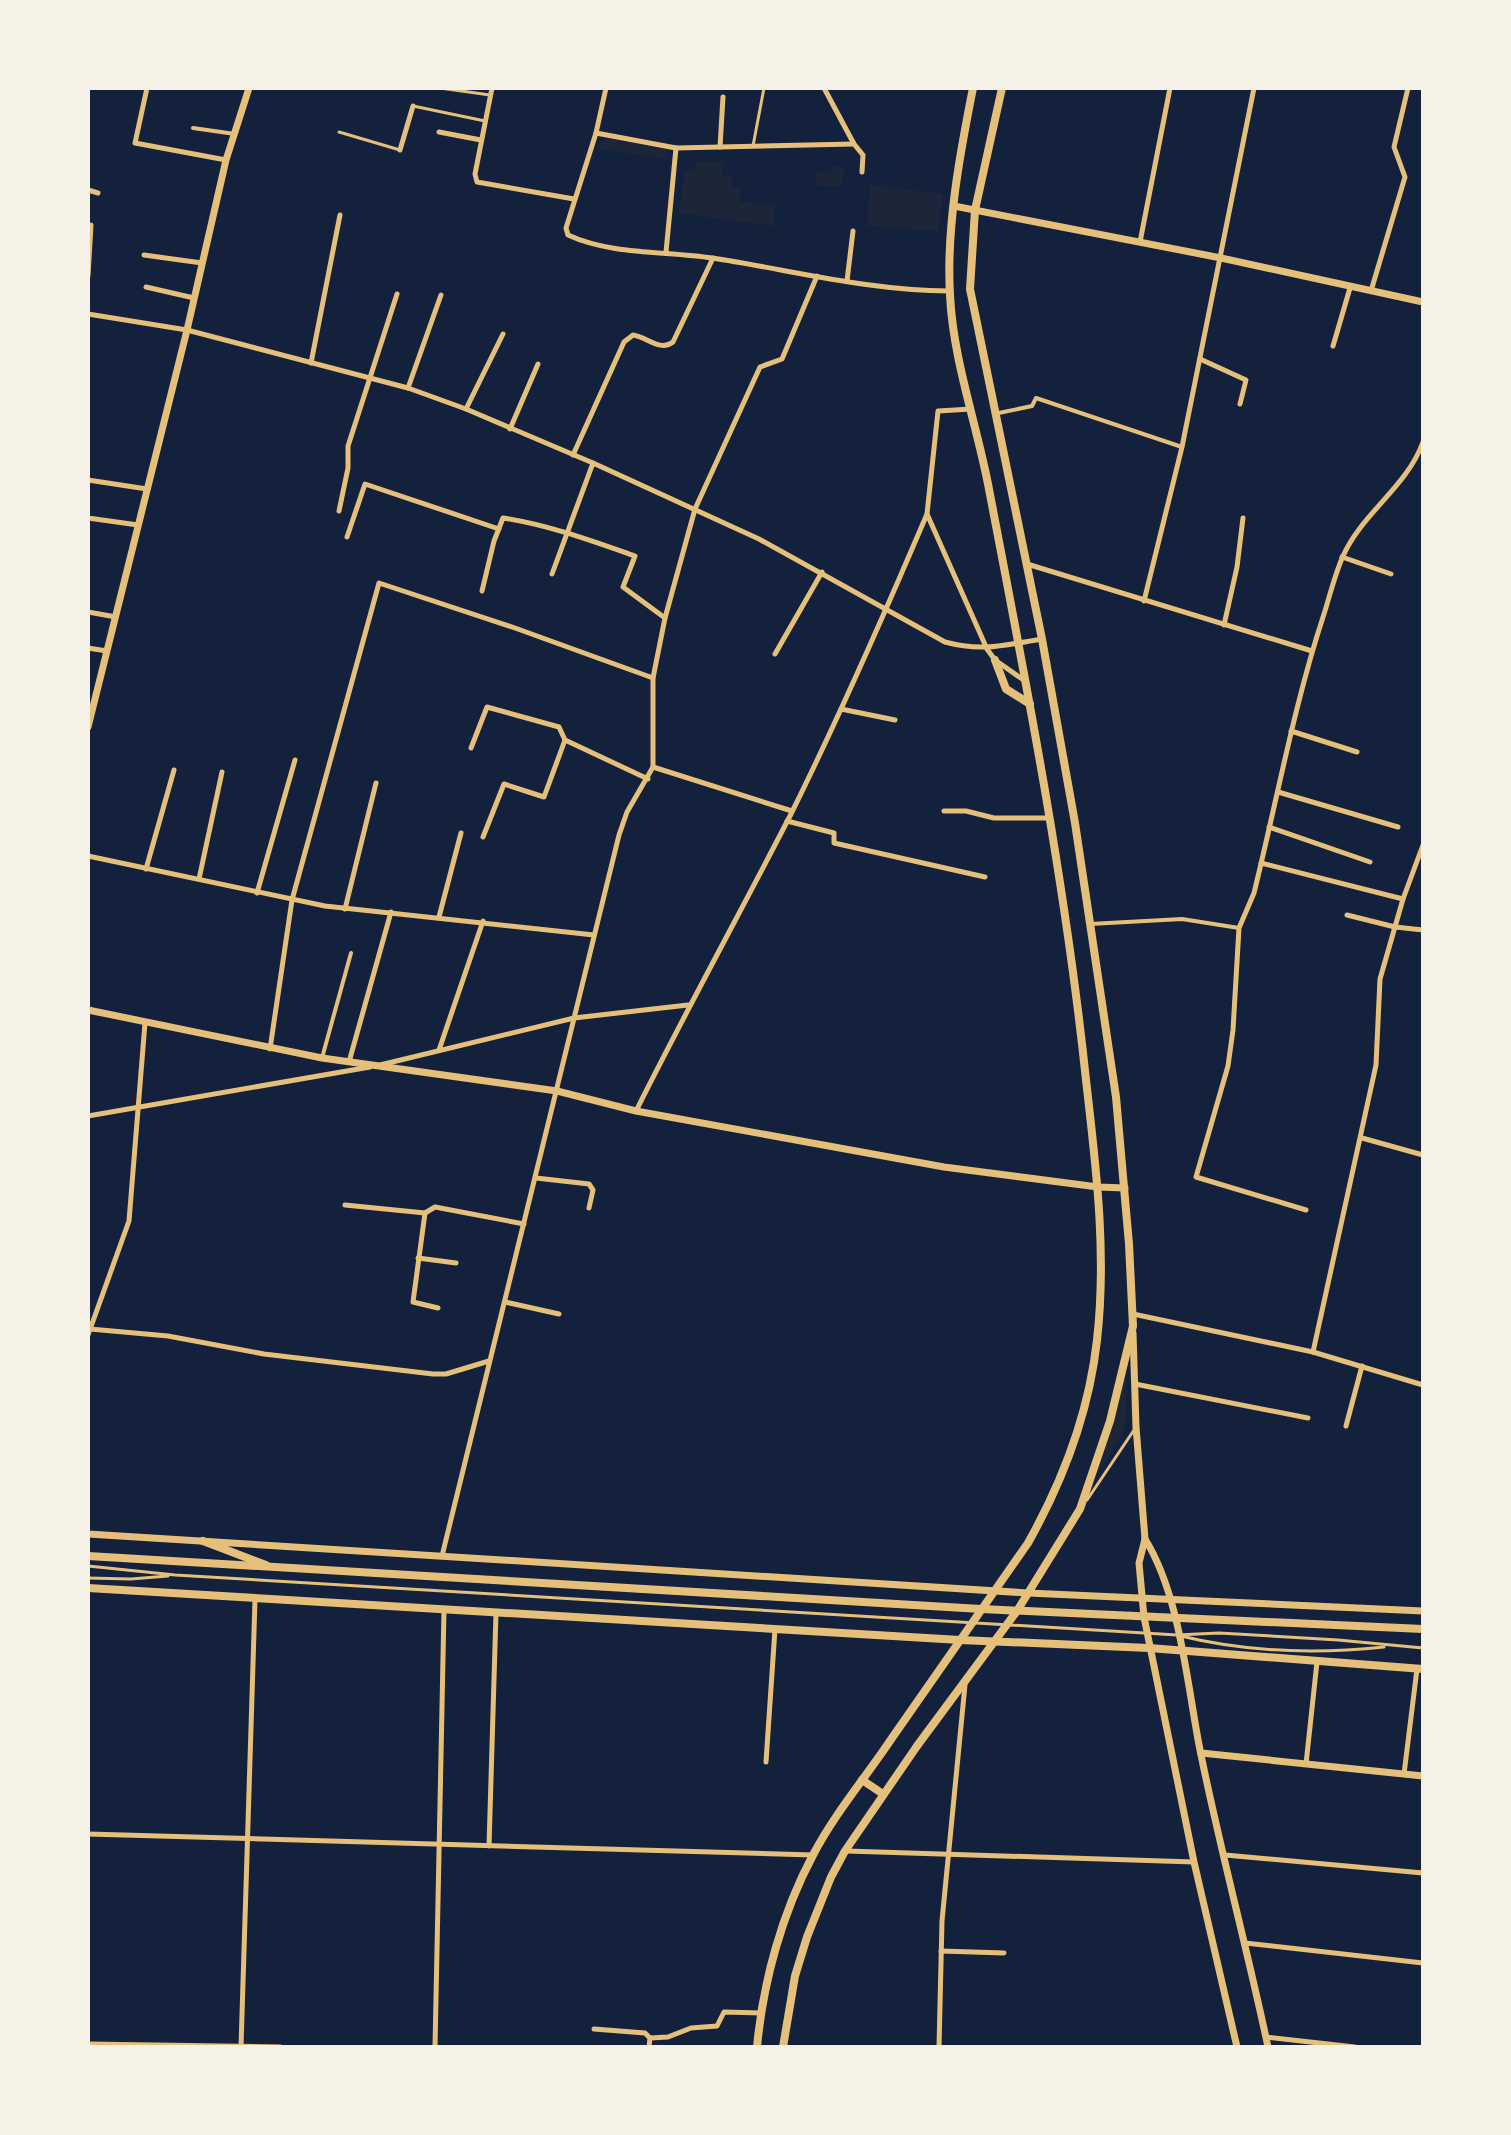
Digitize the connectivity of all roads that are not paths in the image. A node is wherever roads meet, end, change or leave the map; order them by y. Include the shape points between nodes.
1 (147, 88) edge
2 (249, 88) edge
3 (440, 88) edge
4 (606, 88) edge
5 (764, 88) edge
6 (824, 88) edge
7 (973, 88) edge
8 (1002, 88) edge
9 (1170, 88) edge
10 (1254, 88) edge
11 (1408, 88) edge
12 (491, 92) edge
13 (723, 97) dead end
14 (413, 106) joint
15 (485, 121) junction
16 (193, 128) dead end
17 (339, 132) dead end
18 (439, 132) dead end
19 (596, 133) junction
20 (235, 134) junction
21 (481, 140) junction
22 (854, 144) junction
23 (753, 146) junction
24 (720, 147) junction
25 (676, 148) junction
26 (400, 150) joint
27 (226, 160) junction
28 (862, 172) dead end
29 (88, 190) edge
30 (98, 193) dead end
31 (574, 199) junction
32 (954, 206) junction
33 (975, 210) junction
34 (340, 215) dead end
35 (91, 225) dead end
36 (853, 231) dead end
37 (1140, 242) junction
38 (666, 252) junction
39 (144, 255) dead end
40 (713, 258) junction
41 (1221, 258) junction
42 (202, 263) junction
43 (88, 276) edge
44 (817, 276) junction
45 (847, 281) junction
46 (146, 287) dead end
47 (1350, 288) junction
48 (949, 291) junction
49 (1371, 292) junction
50 (397, 294) dead end
51 (441, 295) dead end
52 (194, 298) junction
53 (1423, 302) edge
54 (88, 314) edge
55 (187, 330) junction
56 (503, 334) dead end
57 (1333, 346) dead end
58 (1200, 359) junction
59 (311, 363) junction
60 (538, 364) dead end
61 (370, 379) junction
62 (408, 388) junction
63 (1240, 404) dead end
64 (466, 409) junction
65 (972, 409) junction
66 (994, 414) junction
67 (510, 429) junction
68 (1000, 439) junction
69 (980, 442) junction
70 (1423, 442) edge
71 (1182, 447) junction
72 (573, 455) junction
73 (593, 463) junction
74 (88, 480) edge
75 (147, 489) junction
76 (695, 509) junction
77 (339, 511) dead end
78 (927, 514) junction
79 (88, 518) edge
80 (1243, 518) dead end
81 (138, 525) junction
82 (499, 529) junction
83 (565, 532) junction
84 (347, 537) dead end
85 (1342, 557) junction
86 (1027, 564) junction
87 (822, 572) junction
88 (552, 574) dead end
89 (1391, 574) dead end
90 (482, 591) dead end
91 (1144, 601) junction
92 (886, 609) junction
93 (88, 612) edge
94 (116, 617) junction
95 (665, 618) junction
96 (1224, 625) junction
97 (1042, 639) junction
98 (1019, 643) junction
99 (88, 648) edge
100 (987, 649) junction
101 (108, 651) junction
102 (1312, 651) junction
103 (775, 654) dead end
104 (995, 660) junction
105 (653, 678) junction
106 (1026, 681) junction
107 (1030, 704) junction
108 (841, 709) junction
109 (895, 720) dead end
110 (88, 727) edge
111 (1291, 731) junction
112 (565, 740) junction
113 (471, 748) dead end
114 (1357, 752) dead end
115 (295, 760) dead end
116 (653, 767) junction
117 (174, 770) dead end
118 (222, 772) dead end
119 (648, 779) junction
120 (376, 783) dead end
121 (1278, 792) junction
122 (792, 811) junction
123 (944, 811) dead end
124 (1050, 818) junction
125 (787, 821) junction
126 (1269, 827) junction
127 (1398, 827) dead end
128 (461, 833) dead end
129 (483, 837) dead end
130 (1423, 845) edge
131 (88, 856) edge
132 (1370, 862) dead end
133 (1261, 863) junction
134 (146, 869) junction
135 (985, 877) dead end
136 (199, 879) junction
137 (257, 893) junction
138 (1403, 899) junction
139 (292, 900) junction
140 (345, 909) junction
141 (391, 912) junction
142 (1347, 915) dead end
143 (439, 917) junction
144 (483, 921) junction
145 (1090, 924) junction
146 (1395, 927) junction
147 (1239, 928) junction
148 (1423, 930) edge
149 (594, 935) junction
150 (351, 953) dead end
151 (689, 1005) junction
152 (88, 1010) edge
153 (574, 1018) junction
154 (145, 1023) junction
155 (270, 1049) junction
156 (438, 1051) junction
157 (322, 1058) junction
158 (349, 1063) junction
159 (373, 1066) junction
160 (557, 1091) junction
161 (138, 1109) junction
162 (636, 1111) junction
163 (88, 1116) edge
164 (1362, 1138) junction
165 (1423, 1155) edge
166 (536, 1178) junction
167 (1098, 1187) junction
168 (1125, 1188) junction
169 (345, 1205) dead end
170 (589, 1208) dead end
171 (1306, 1210) dead end
172 (425, 1213) junction
173 (524, 1224) junction
174 (418, 1258) junction
175 (456, 1263) dead end
176 (505, 1302) junction
177 (438, 1308) dead end
178 (559, 1314) dead end
179 (1133, 1314) junction
180 (1133, 1326) junction
181 (89, 1332) edge
182 (1313, 1352) junction
183 (490, 1361) junction
184 (1362, 1366) junction
185 (1135, 1384) junction
186 (1423, 1385) edge
187 (1308, 1418) dead end
188 (1346, 1426) dead end
189 (1136, 1427) junction
190 (1080, 1509) junction
191 (88, 1534) edge
192 (1145, 1539) junction
193 (203, 1541) junction
194 (88, 1556) edge
195 (442, 1556) junction
196 (88, 1566) edge
197 (274, 1568) junction
198 (175, 1575) junction
199 (88, 1578) edge
200 (88, 1588) edge
201 (995, 1591) junction
202 (1028, 1593) junction
203 (1141, 1597) junction
204 (1169, 1598) junction
205 (255, 1600) junction
206 (981, 1609) junction
207 (444, 1610) junction
208 (1017, 1611) junction
209 (1423, 1611) edge
210 (496, 1613) junction
211 (1144, 1617) junction
212 (1174, 1619) junction
213 (972, 1622) junction
214 (1007, 1624) junction
215 (775, 1629) junction
216 (1423, 1629) edge
217 (1146, 1632) junction
218 (1177, 1635) junction
219 (960, 1640) junction
220 (994, 1641) junction
221 (1390, 1647) junction
222 (1149, 1648) junction
223 (1423, 1648) edge
224 (1180, 1650) junction
225 (1317, 1662) junction
226 (1420, 1669) edge
227 (965, 1682) junction
228 (1201, 1753) junction
229 (766, 1762) dead end
230 (1306, 1764) junction
231 (1404, 1774) junction
232 (1423, 1776) edge
233 (862, 1780) junction
234 (883, 1794) junction
235 (88, 1834) edge
236 (245, 1839) junction
237 (438, 1844) junction
238 (489, 1846) junction
239 (845, 1851) junction
240 (948, 1854) junction
241 (813, 1855) junction
242 (1225, 1855) junction
243 (1194, 1862) junction
244 (1423, 1873) edge
245 (1245, 1943) junction
246 (941, 1951) junction
247 (1004, 1953) dead end
248 (1423, 1963) edge
249 (761, 2013) junction
250 (594, 2029) dead end
251 (1266, 2037) junction
252 (650, 2038) junction
253 (88, 2044) edge
254 (241, 2046) edge
255 (281, 2047) edge
256 (435, 2047) edge
257 (649, 2047) edge
258 (757, 2047) edge
259 (783, 2047) edge
260 (939, 2047) edge
261 (1237, 2047) edge
262 (1268, 2047) edge
263 (1355, 2047) edge

1 - 27 street via 135,143
2 - 20 street
3 - 12 lane
4 - 19 street
5 - 23 lane
6 - 22 street
7 - 32 main road
8 - 33 main road
9 - 37 street
10 - 41 street
11 - 49 street via 1394,147 1405,177
12 - 15 street
13 - 24 street
14 - 15 lane
14 - 26 street
15 - 21 street
16 - 20 street
17 - 26 lane
18 - 21 street
19 - 25 street
19 - 31 street
20 - 27 street
21 - 31 street via 477,182
22 - 23 street
22 - 28 street via 863,155
23 - 24 street
24 - 25 street
25 - 38 street
27 - 42 street
29 - 30 street
31 - 38 street via 568,235 619,249
32 - 33 street
32 - 48 main road
33 - 37 street
33 - 66 main road via 970,289
34 - 59 street
35 - 43 street
36 - 45 street
37 - 41 street
38 - 40 street
39 - 42 street
40 - 44 street
40 - 72 street via 673,342 662,346 633,335 624,342
41 - 47 street
41 - 58 street
42 - 52 street
44 - 45 street
44 - 76 street via 782,359 760,367
45 - 48 street
46 - 52 street
47 - 49 street
47 - 57 street
48 - 65 main road via 953,333
49 - 53 street
50 - 61 street
51 - 62 street
52 - 55 street
54 - 55 street
55 - 59 street
55 - 75 street
56 - 64 street
58 - 63 street via 1246,380
58 - 71 street
59 - 61 street
60 - 67 street
61 - 62 street
61 - 77 street via 348,446
62 - 64 street
64 - 67 street
65 - 69 main road
65 - 78 street via 938,411
66 - 68 main road
66 - 71 street via 1032,406 1036,398
67 - 72 street
68 - 69 main road
68 - 86 main road
69 - 98 main road
70 - 85 street via 1394,489 1356,530
71 - 91 street
72 - 73 street
73 - 76 street
73 - 83 street
74 - 75 street
75 - 81 street
76 - 87 street
76 - 95 street
78 - 92 street
78 - 100 street
79 - 81 street
80 - 96 street
81 - 94 street
82 - 83 street via 503,518
82 - 84 street via 365,484
82 - 90 street
83 - 88 street
83 - 95 street via 635,556 623,587
85 - 89 street
85 - 102 street
86 - 91 street
86 - 97 main road
87 - 92 street
87 - 103 street
91 - 96 street
92 - 100 street via 945,642
92 - 108 street
93 - 94 street
94 - 101 street
95 - 105 street
96 - 102 street
97 - 98 street
97 - 145 main road
98 - 100 street
98 - 106 main road
99 - 101 street
100 - 104 street
101 - 110 street
102 - 111 street
104 - 106 street
104 - 107 main road via 1006,689
105 - 116 street
105 - 139 street via 379,583
106 - 107 main road
107 - 124 main road
108 - 109 street
108 - 122 street
111 - 114 street
111 - 121 street
112 - 113 street via 559,727 487,707
112 - 119 street
112 - 129 street via 544,797 504,784
115 - 137 street
116 - 119 street
116 - 122 street
117 - 134 street
118 - 136 street
119 - 149 street via 619,835
120 - 140 street
121 - 126 street
121 - 127 street
122 - 125 street
123 - 124 street
124 - 167 main road via 1080,1016
125 - 135 street via 834,833 834,843
125 - 151 street
126 - 132 street
126 - 133 street
128 - 143 street
130 - 138 street
131 - 134 street
133 - 138 street
133 - 147 street
134 - 136 street
136 - 137 street
137 - 139 street
138 - 146 street
139 - 140 street
139 - 155 street
140 - 141 street
141 - 143 street
141 - 158 street
142 - 146 street
143 - 144 street
144 - 149 street
144 - 156 street
145 - 147 street via 1182,919
145 - 168 main road
146 - 148 street
146 - 164 street via 1380,979 1376,1065
147 - 171 street via 1228,1066 1196,1177
149 - 153 street
150 - 157 street
151 - 153 street
151 - 162 street
152 - 154 street
153 - 156 street
153 - 160 street
154 - 155 street
154 - 161 street
155 - 157 street
156 - 159 street
157 - 158 street
158 - 159 street
159 - 160 street
159 - 161 street
160 - 162 street
160 - 166 street
161 - 163 street
161 - 181 street via 129,1221
162 - 167 street via 933,1165
164 - 165 street
164 - 182 street
166 - 170 street via 589,1184
166 - 173 street
167 - 168 street
167 - 201 main road via 1100,1303 1088,1395 1050,1503
168 - 179 main road
169 - 172 street
172 - 173 street via 435,1207
172 - 174 street
173 - 176 street
174 - 175 street
174 - 177 street via 413,1302
176 - 178 street
176 - 183 street
179 - 180 main road
179 - 182 street
180 - 185 street
180 - 190 main road via 1110,1421
181 - 183 street via 168,1336 264,1354 433,1374
182 - 184 street
183 - 195 street
184 - 186 street
184 - 188 street
185 - 187 street
185 - 189 street
189 - 190 lane
189 - 192 street
190 - 202 main road
191 - 193 street
192 - 203 street via 1139,1563
192 - 204 street via 1158,1560
193 - 195 street
193 - 197 main road
194 - 197 main road
195 - 201 street
196 - 198 lane
197 - 206 main road
198 - 199 lane
198 - 213 lane
200 - 205 main road
201 - 202 street
201 - 206 main road
202 - 203 street
202 - 208 main road
203 - 204 street
203 - 211 street
204 - 209 street
204 - 212 street
205 - 207 main road
205 - 236 street
206 - 208 main road
206 - 213 main road
207 - 210 main road
207 - 237 street
208 - 211 main road
208 - 214 main road
210 - 215 main road
210 - 238 street
211 - 212 main road
211 - 217 street
212 - 216 main road
212 - 218 street
213 - 214 lane
213 - 219 main road
214 - 217 lane
214 - 220 main road
215 - 219 main road
215 - 229 street
217 - 218 lane
217 - 222 street
218 - 221 lane via 1234,1634
218 - 221 lane via 1218,1645 1338,1652
218 - 224 street
219 - 220 main road
219 - 233 main road
220 - 222 main road
220 - 227 main road
221 - 223 lane
222 - 224 main road
222 - 243 street
224 - 225 main road
224 - 228 street
225 - 226 main road
225 - 230 street
226 - 231 street
227 - 234 main road
227 - 240 street
228 - 230 street
228 - 242 street
230 - 231 street
231 - 232 street
233 - 234 main road
233 - 241 main road
234 - 239 main road
235 - 236 street
236 - 237 street
236 - 254 street
237 - 238 street
237 - 256 street
238 - 241 street
239 - 240 street
239 - 259 main road via 807,1937
240 - 243 street
240 - 246 street
241 - 249 main road via 781,1934
242 - 244 street
242 - 245 street
243 - 261 street
245 - 248 street
245 - 251 street
246 - 247 street
246 - 260 street
249 - 252 street via 724,2012 717,2026
249 - 258 main road
250 - 252 street via 645,2033
251 - 262 street
251 - 263 street
252 - 257 street
253 - 254 street
254 - 255 street

